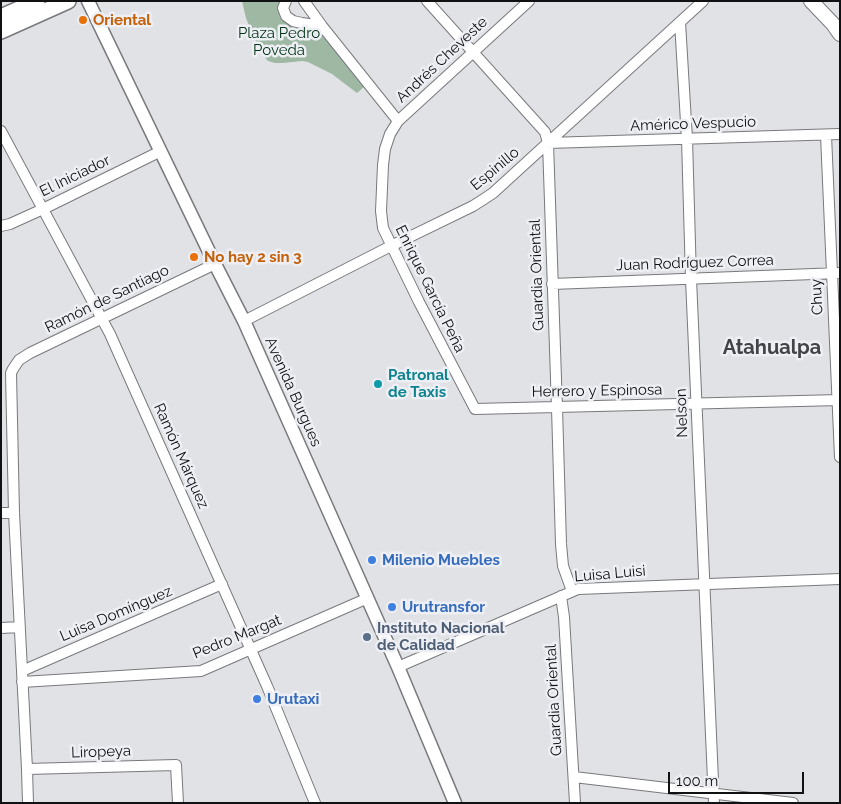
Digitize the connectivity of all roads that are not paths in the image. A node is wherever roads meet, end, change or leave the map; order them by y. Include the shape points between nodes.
1 (37, 1) edge
2 (68, 1) edge
3 (88, 1) edge
4 (286, 1) edge
5 (304, 1) edge
6 (427, 1) edge
7 (529, 1) edge
8 (703, 1) edge
9 (811, 1) edge
10 (1, 17) edge
11 (680, 22) junction
12 (322, 26) junction
13 (1, 31) edge
14 (840, 34) edge
15 (472, 53) junction
16 (398, 121) junction
17 (1, 131) edge
18 (826, 134) junction
19 (840, 134) edge
20 (687, 139) junction
21 (548, 143) junction
22 (161, 152) junction
23 (43, 209) junction
24 (1, 226) edge
25 (391, 246) junction
26 (215, 264) junction
27 (836, 273) edge
28 (692, 279) junction
29 (552, 284) junction
30 (102, 319) junction
31 (244, 321) junction
32 (838, 400) edge
33 (697, 404) junction
34 (557, 408) junction
35 (475, 409) joint
36 (840, 457) edge
37 (1, 513) edge
38 (14, 513) junction
39 (840, 579) edge
40 (222, 584) junction
41 (705, 584) junction
42 (572, 591) junction
43 (560, 596) junction
44 (368, 598) junction
45 (20, 627) junction
46 (1, 628) edge
47 (251, 649) junction
48 (398, 667) junction
49 (22, 671) junction
50 (22, 682) junction
51 (27, 769) junction
52 (574, 778) junction
53 (714, 798) edge
54 (28, 803) edge
55 (178, 803) edge
56 (315, 803) edge
57 (455, 803) edge
58 (575, 803) edge
59 (793, 803) edge

1 - 10 main road
2 - 13 main road
3 - 22 street, Avenida Burgues
4 - 12 street via 283,8 293,21
5 - 12 street
6 - 15 street, Guardia Oriental
7 - 15 street, Andrés Cheveste
8 - 11 street, Espinillo
9 - 14 main road
11 - 20 street, Nelson
11 - 21 street, Espinillo
12 - 16 street
15 - 16 street, Andrés Cheveste
15 - 21 street, Guardia Oriental via 545,132
16 - 25 street, Enrique García Peña via 386,149 380,211
17 - 23 street, Ramón Márquez
18 - 19 street, Américo Vespucio
18 - 20 street, Américo Vespucio
18 - 27 street, Chuy
20 - 21 street, Américo Vespucio
20 - 28 street, Nelson
21 - 25 street, Espinillo via 484,199
21 - 29 street, Guardia Oriental
22 - 23 street, El Iniciador
22 - 26 street, Avenida Burgues
23 - 24 street, El Iniciador
23 - 30 street, Ramón Márquez
25 - 31 street, Espinillo
25 - 35 street, Enrique García Peña
26 - 30 street, Ramón de Santiago
26 - 31 street, Avenida Burgues
27 - 28 street, Juan Rodríguez Correa
27 - 32 street, Chuy
28 - 29 street, Juan Rodríguez Correa
28 - 33 street, Nelson
29 - 34 street, Guardia Oriental
30 - 38 street, Ramón de Santiago via 30,353 13,369
30 - 40 street, Ramón Márquez
31 - 44 street, Avenida Burgues
32 - 33 street, Herrero y Espinosa
32 - 36 street, Chuy
33 - 34 street, Herrero y Espinosa
33 - 41 street, Nelson
34 - 35 street, Herrero y Espinosa
34 - 42 street, Guardia Oriental via 561,544 563,566
37 - 38 street
38 - 45 street
39 - 41 street, Luisa Luisi
40 - 47 street, Ramón Márquez
40 - 49 street, Luisa Domínguez
41 - 42 street, Luisa Luisi
41 - 53 street, Nelson
42 - 43 street, Luisa Luisi
43 - 48 street, Luisa Luisi
43 - 52 street, Guardia Oriental
44 - 47 street, Pedro Margat
44 - 48 street, Avenida Burgues
45 - 46 street
45 - 49 street
47 - 50 street, Pedro Margat via 201,672
47 - 56 street, Ramón Márquez
48 - 57 street, Avenida Burgues
49 - 50 street
50 - 51 street
51 - 54 street
51 - 55 street, Liropeya via 176,765
52 - 53 street
52 - 58 street, Guardia Oriental
53 - 59 street

